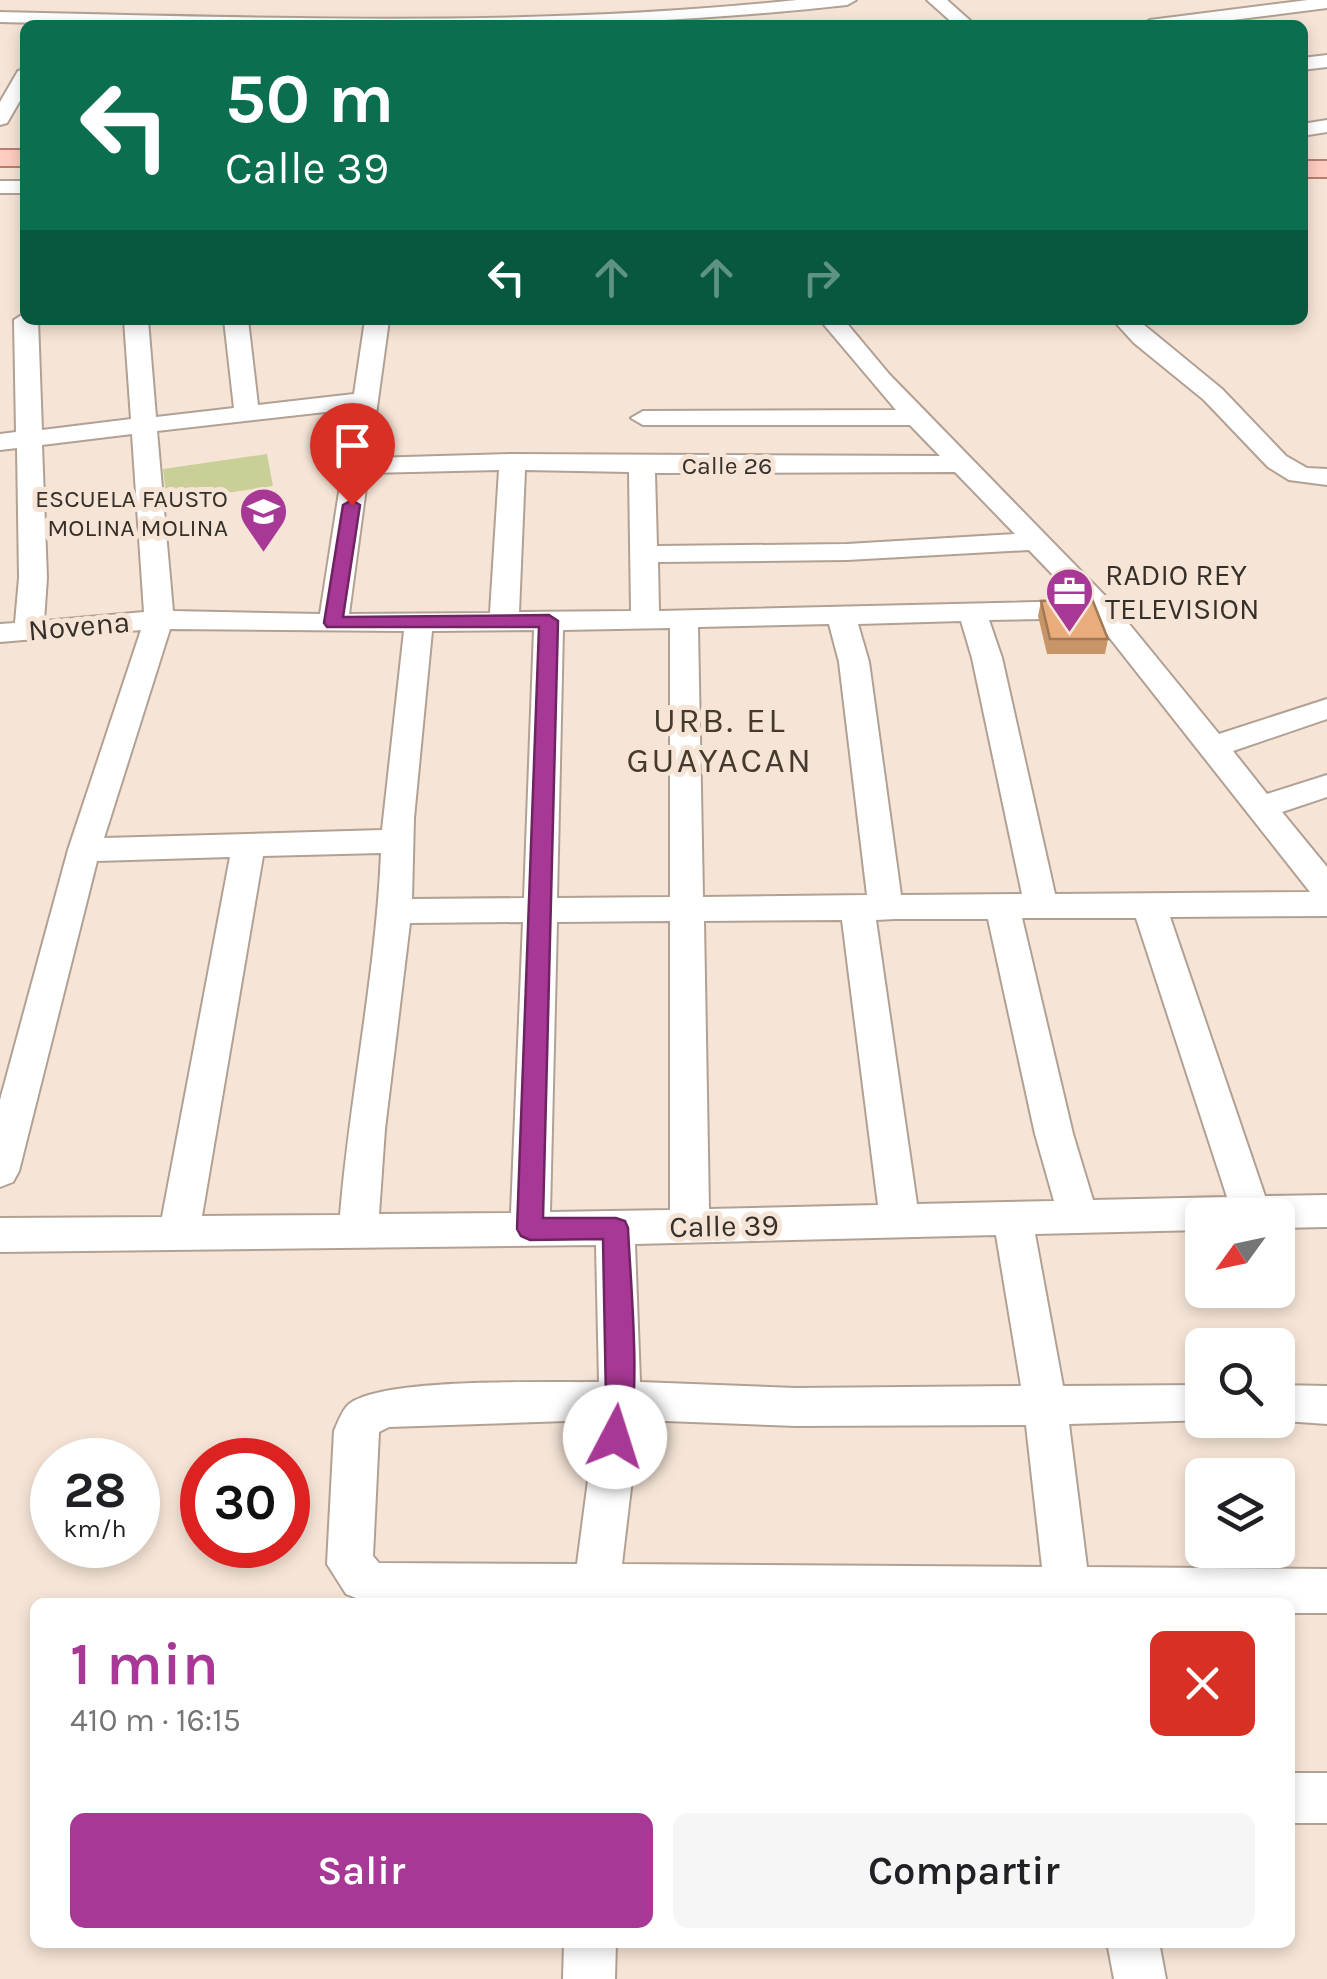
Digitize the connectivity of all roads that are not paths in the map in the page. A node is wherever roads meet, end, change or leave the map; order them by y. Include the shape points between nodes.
1 (599, 0) edge
2 (847, 0) edge
3 (936, 0) edge
4 (1152, 0) edge
5 (1327, 2) edge
6 (800, 3) edge
7 (0, 18) edge
8 (27, 20) edge
9 (616, 20) edge
10 (695, 20) edge
11 (960, 20) edge
12 (1177, 20) edge
13 (1202, 20) edge
14 (20, 85) edge
15 (0, 119) edge
16 (26, 325) edge
17 (136, 325) edge
18 (237, 325) edge
19 (376, 325) edge
20 (836, 325) edge
21 (1130, 325) edge
22 (365, 400) junction
23 (247, 413) junction
24 (916, 416) junction
25 (643, 418) dead end
26 (145, 424) junction
27 (14, 440) edge
28 (512, 462) junction
29 (966, 464) junction
30 (642, 465) junction
31 (358, 466) junction
32 (1327, 477) edge
33 (1037, 541) junction
34 (644, 554) junction
35 (1102, 608) junction
36 (972, 612) junction
37 (841, 615) junction
38 (158, 620) junction
39 (645, 620) junction
40 (684, 620) junction
41 (549, 621) junction
42 (419, 622) junction
43 (504, 622) junction
44 (333, 623) junction
45 (14, 632) edge
46 (1327, 709) edge
47 (1213, 747) junction
48 (1327, 786) edge
49 (1261, 808) junction
50 (399, 841) junction
51 (248, 845) junction
52 (84, 850) junction
53 (1327, 890) edge
54 (1327, 904) edge
55 (1149, 905) junction
56 (1002, 906) junction
57 (1041, 906) junction
58 (872, 910) junction
59 (394, 911) junction
60 (542, 911) junction
61 (687, 911) junction
62 (0, 1171) edge
63 (1246, 1198) edge
64 (1295, 1212) edge
65 (1327, 1212) edge
66 (1185, 1214) edge
67 (1012, 1216) junction
68 (1078, 1216) junction
69 (900, 1221) junction
70 (690, 1227) junction
71 (616, 1228) junction
72 (530, 1229) junction
73 (358, 1230) junction
74 (179, 1233) junction
75 (0, 1235) edge
76 (620, 1400) junction
77 (1044, 1402) junction
78 (1185, 1404) edge
79 (1295, 1404) edge
80 (1327, 1405) edge
81 (1327, 1591) edge
82 (1067, 1595) edge
83 (595, 1596) edge
84 (1295, 1798) edge
85 (1327, 1798) edge
86 (590, 1948) edge
87 (1134, 1948) edge
88 (589, 1979) edge
89 (1140, 1979) edge

1 - 9 street
2 - 6 street
3 - 11 street
4 - 12 street
5 - 13 street
6 - 10 street
7 - 8 street
14 - 15 street
16 - 27 street
17 - 26 street
18 - 23 street
19 - 22 street
20 - 24 street
21 - 32 street via 1289,470
22 - 23 street
22 - 31 street
23 - 26 street
24 - 25 street
24 - 29 street
26 - 27 street
26 - 38 street
27 - 45 street via 32,578
28 - 30 street
28 - 31 street
28 - 43 street
29 - 30 street, Calle 26
29 - 33 street
30 - 34 street, Calle 26
31 - 44 street
33 - 34 street
33 - 35 street
34 - 39 street, Calle 26
35 - 36 street, Novena
35 - 47 street
36 - 37 street, Novena
36 - 57 street
37 - 40 street, Novena
37 - 58 street via 854,662
38 - 44 street, Novena
38 - 45 street, Novena
38 - 52 street
39 - 40 street, Novena
39 - 41 street, Novena
40 - 61 street
41 - 43 street, Novena
41 - 60 street
42 - 43 street, Novena
42 - 44 street, Novena
42 - 50 street
46 - 47 street
47 - 49 street
48 - 49 street
49 - 53 street
50 - 51 street
50 - 59 street
51 - 52 street
51 - 74 street
52 - 62 street
54 - 55 street
55 - 57 street
55 - 63 street
56 - 57 street
56 - 58 street
56 - 68 street
58 - 61 street
58 - 69 street
59 - 60 street
59 - 73 street
60 - 61 street
60 - 72 street
61 - 70 street
64 - 65 street, Calle 39
66 - 68 street, Calle 39
67 - 68 street, Calle 39
67 - 69 street, Calle 39
67 - 77 street
69 - 70 street, Calle 39
70 - 71 street, Calle 39
71 - 72 street, Calle 39
71 - 76 street
72 - 73 street, Calle 39
73 - 74 street, Calle 39
74 - 75 street, Calle 39
76 - 77 street via 796,1407
76 - 83 street
76 - 83 street via 386,1408 364,1418 355,1431 350,1564 362,1578
77 - 78 street
77 - 82 street
79 - 80 street
81 - 82 street
82 - 83 street
84 - 85 street
86 - 88 street
87 - 89 street

